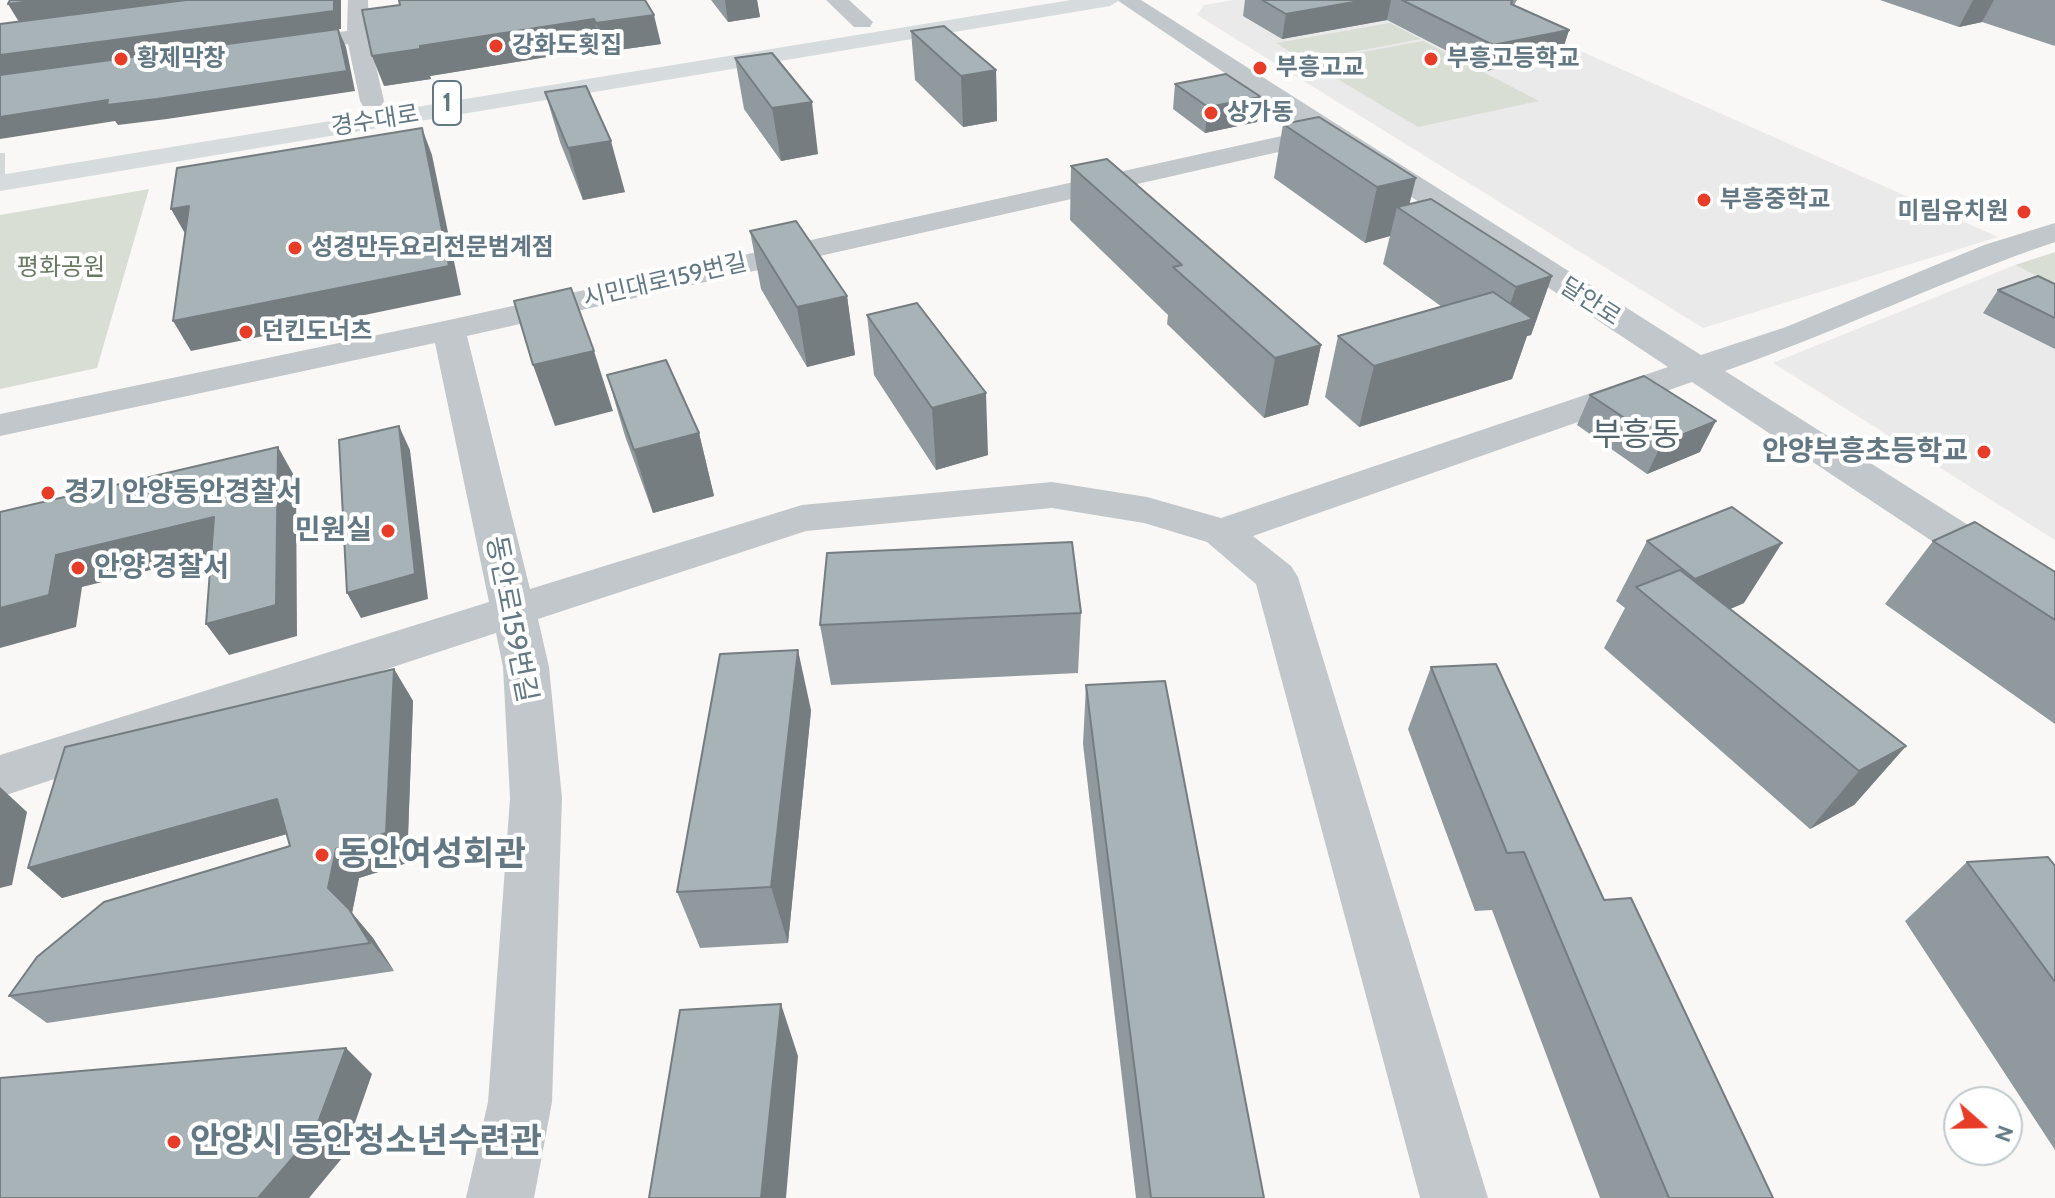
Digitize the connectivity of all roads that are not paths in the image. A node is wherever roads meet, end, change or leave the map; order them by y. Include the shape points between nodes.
1 (358, 0) edge
2 (836, 0) edge
3 (1002, 0) edge
4 (1110, 0) edge
5 (1127, 0) edge
6 (862, 22) junction
7 (812, 30) junction
8 (358, 36) junction
9 (265, 49) edge
10 (372, 101) junction
11 (1330, 133) junction
12 (2, 172) edge
13 (2055, 232) edge
14 (449, 330) junction
15 (0, 425) edge
16 (1222, 532) junction
17 (2055, 601) edge
18 (512, 612) junction
19 (0, 776) edge
20 (500, 1198) edge
21 (1454, 1198) edge

1 - 8 street
2 - 6 street
3 - 6 main road, 경수대로 / 1
4 - 12 main road, 경수대로
5 - 11 street, 달안로
6 - 7 main road, 경수대로 / 1
7 - 10 main road, 경수대로
7 - 12 main road, 경수대로 / 1
8 - 9 street
8 - 10 street
10 - 12 main road, 경수대로
11 - 14 street, 시민대로159번길
11 - 17 street, 달안로
13 - 16 street via 1798,334
14 - 15 street, 시민대로159번길
14 - 18 street, 동안로159번길
16 - 18 street via 1147,510 1052,495 802,518
16 - 21 street via 1276,577
18 - 19 street
18 - 20 street, 동안로159번길 via 526,667 536,798 520,1102

